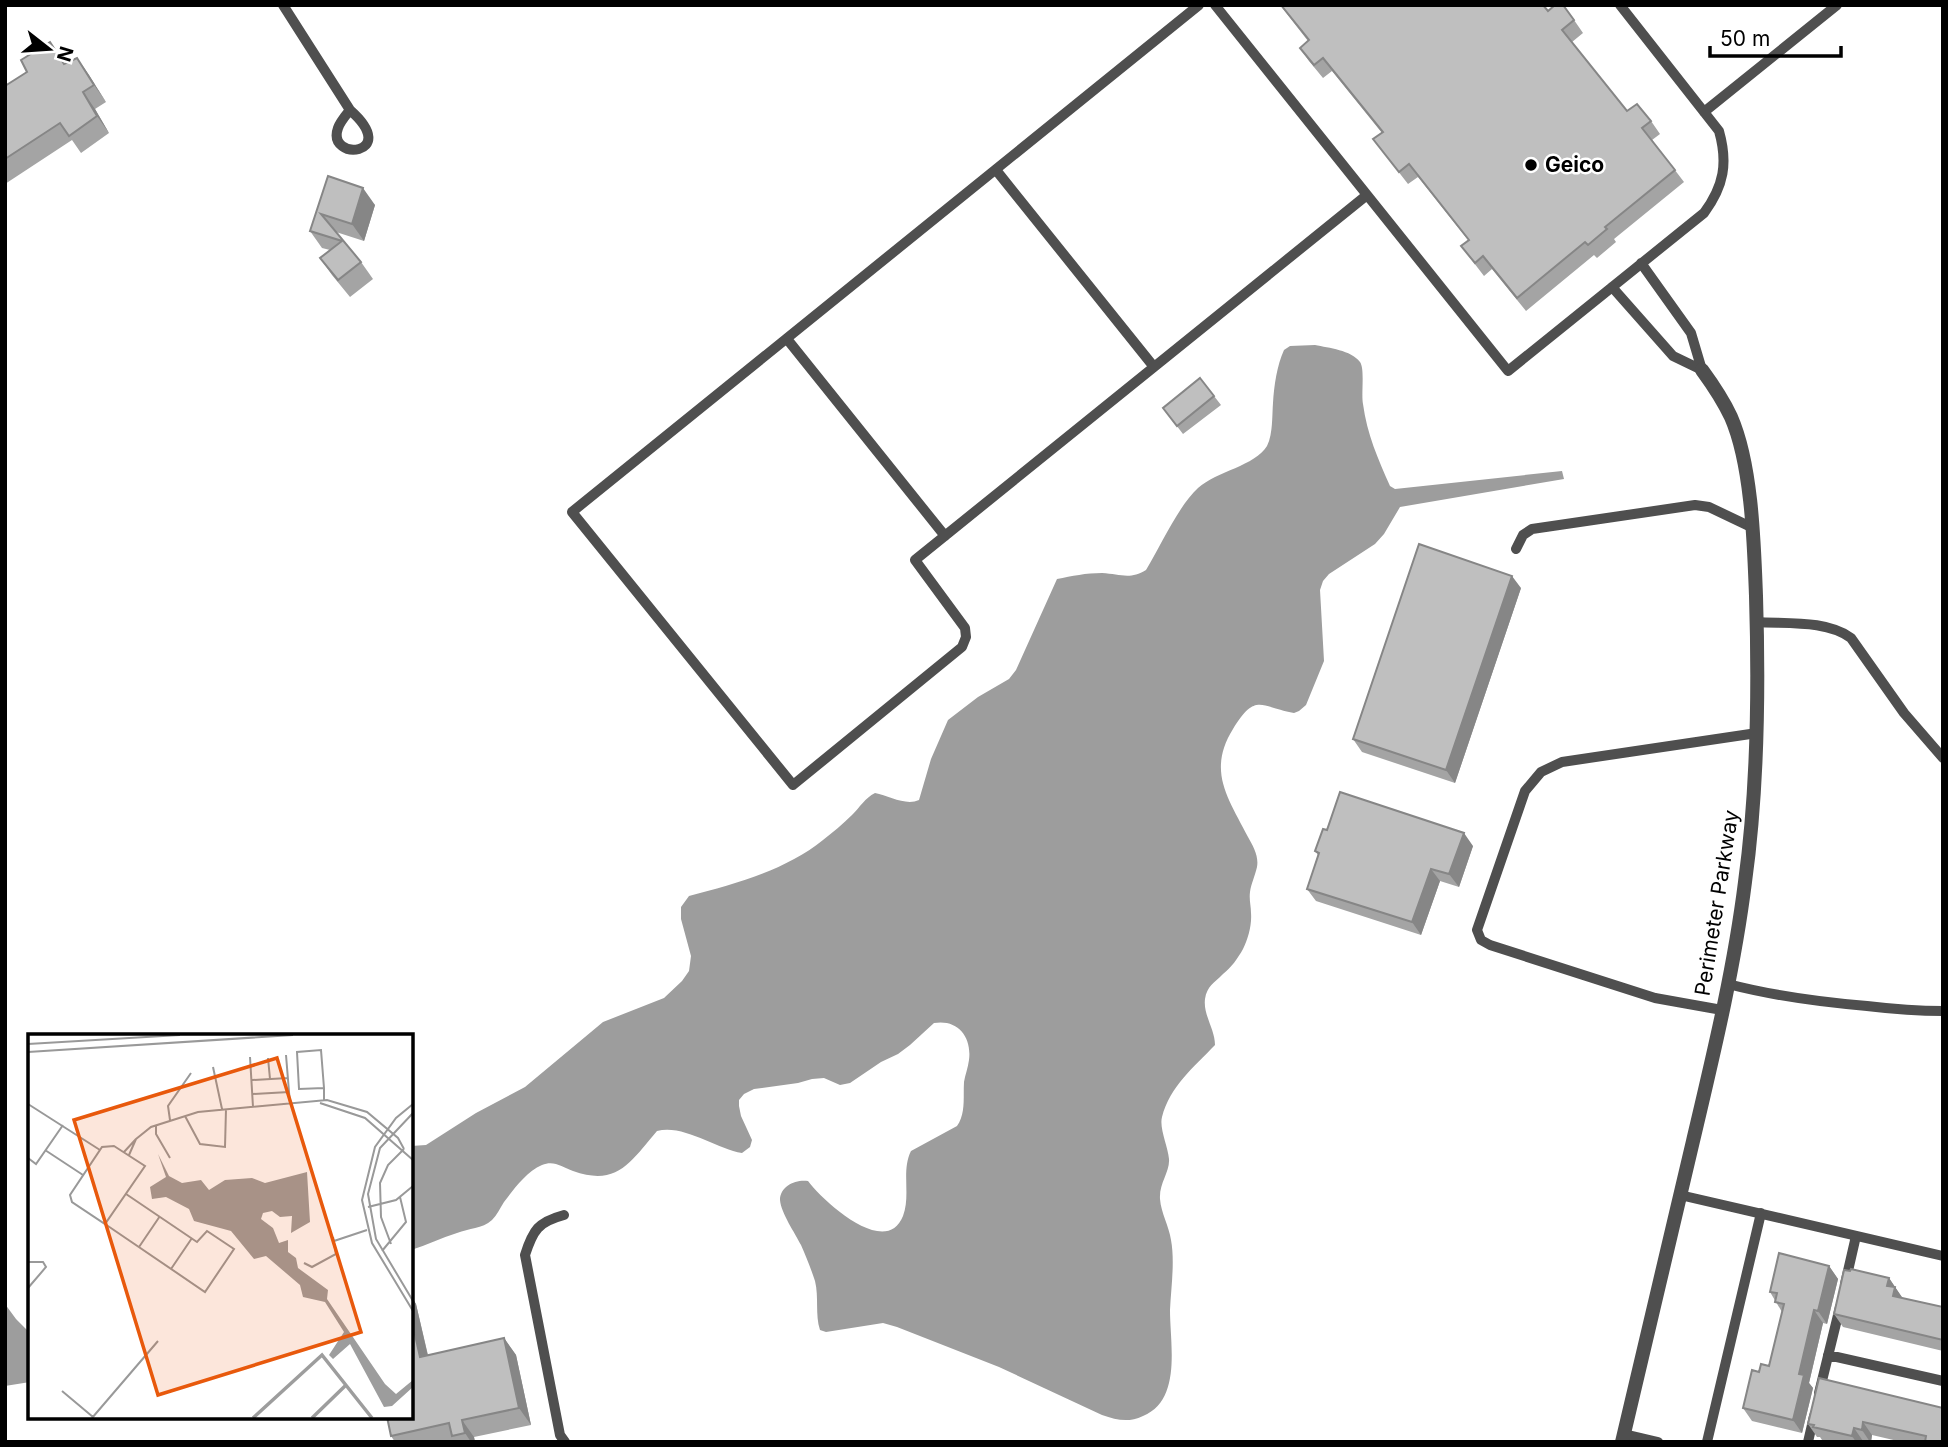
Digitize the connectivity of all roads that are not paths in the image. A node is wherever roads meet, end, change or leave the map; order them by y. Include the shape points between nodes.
1 (283, 5) edge
2 (1199, 5) edge
3 (1214, 5) edge
4 (1619, 5) edge
5 (1837, 5) edge
6 (350, 110) dead end
7 (1704, 112) junction
8 (996, 170) junction
9 (1367, 195) junction
10 (1641, 263) junction
11 (1612, 287) junction
12 (787, 339) junction
13 (1154, 367) junction
14 (1702, 370) junction
15 (1751, 527) junction
16 (945, 536) junction
17 (1516, 549) dead end
18 (1757, 622) junction
19 (1757, 733) junction
20 (1943, 758) edge
21 (1728, 984) junction
22 (1722, 1010) junction
23 (1943, 1011) edge
24 (1680, 1195) junction
25 (1760, 1213) junction
26 (564, 1215) dead end
27 (1856, 1236) junction
28 (1943, 1256) edge
29 (1828, 1354) junction
30 (1943, 1381) edge
31 (1623, 1438) edge
32 (565, 1442) edge
33 (1658, 1442) edge
34 (1707, 1442) edge
35 (1808, 1442) edge

1 - 6 lane
2 - 8 lane
3 - 9 lane
4 - 7 lane
5 - 7 lane
7 - 10 lane via 1719,131 1724,149 1720,182 1704,212
8 - 12 lane
8 - 13 lane
9 - 11 lane via 1508,372
9 - 13 lane
10 - 11 lane
10 - 14 lane via 1691,332
11 - 14 lane via 1673,356
12 - 16 lane
12 - 16 lane via 572,512 793,785 962,647 965,628 915,560
13 - 16 lane
14 - 15 street, Perimeter Parkway via 1731,418 1741,445
15 - 17 lane via 1695,505 1532,528
15 - 18 street, Perimeter Parkway
18 - 19 street, Perimeter Parkway
18 - 20 lane via 1843,631
19 - 21 street, Perimeter Parkway via 1753,812
19 - 22 lane via 1562,762 1541,772 1525,791 1477,930 1481,940 1490,945 1655,998
21 - 22 street, Perimeter Parkway
21 - 23 lane via 1819,1002
22 - 24 street, Perimeter Parkway
24 - 25 lane
24 - 31 street, Perimeter Parkway
25 - 27 lane
25 - 34 lane
26 - 32 lane via 537,1227 525,1255
27 - 28 lane
27 - 29 lane
29 - 30 lane
29 - 35 lane
31 - 33 lane

